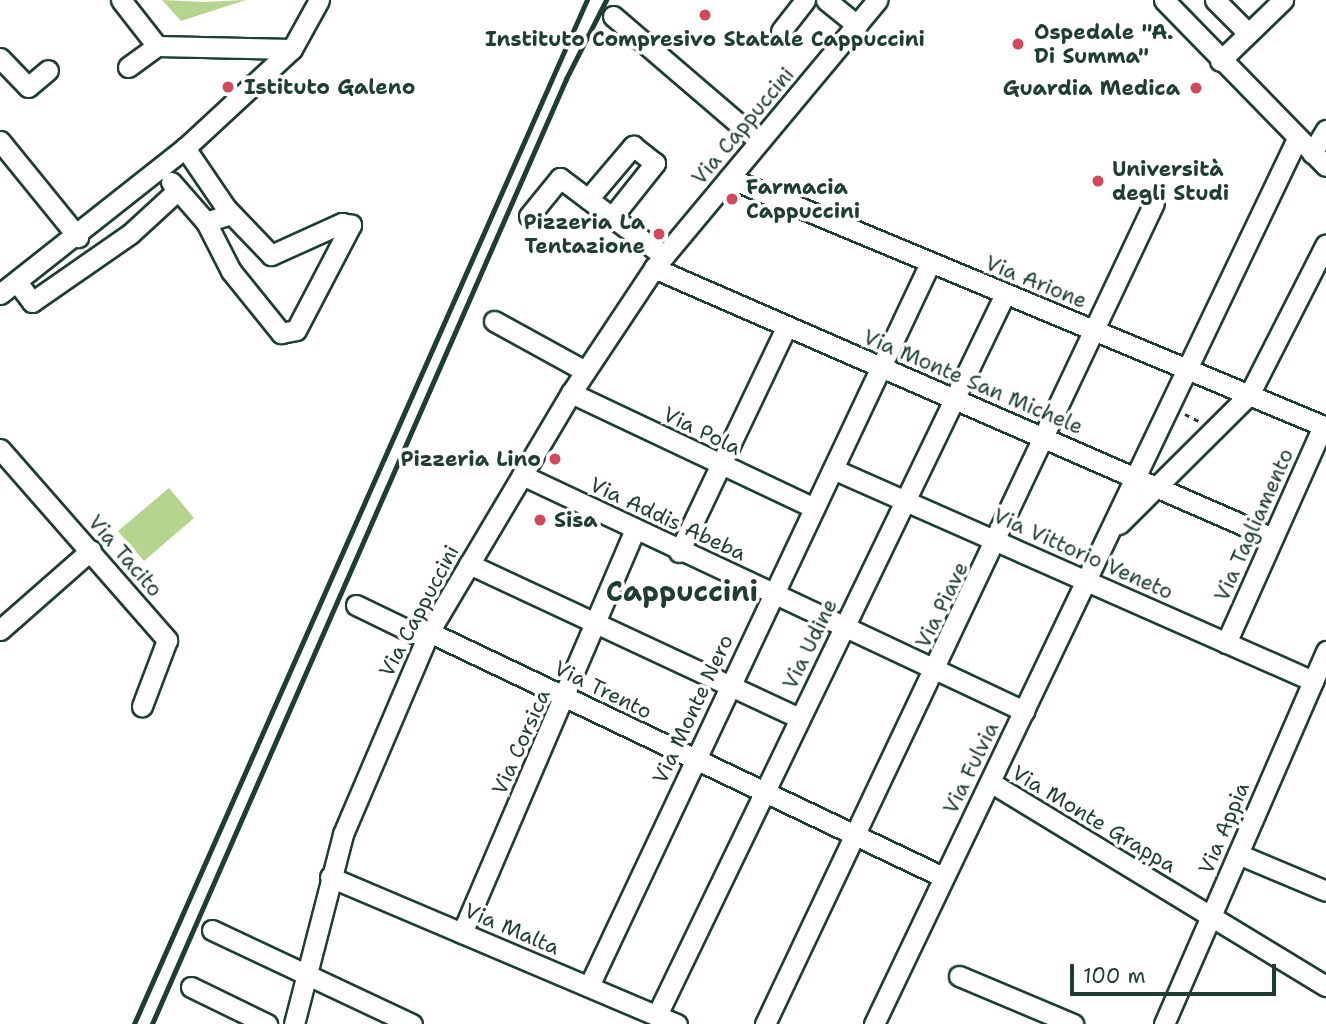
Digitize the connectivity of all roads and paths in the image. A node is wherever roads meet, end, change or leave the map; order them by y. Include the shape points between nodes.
1 (121, 0) edge
2 (319, 0) edge
3 (805, 0) edge
4 (826, 0) edge
5 (877, 0) edge
6 (1164, 0) edge
7 (1216, 0) edge
8 (1283, 0) edge
9 (613, 16) dead end
10 (857, 25) junction
11 (780, 31) dead end
12 (1248, 33) junction
13 (157, 46) junction
14 (292, 49) junction
15 (0, 58) edge
16 (1220, 61) junction
17 (128, 67) dead end
18 (48, 70) dead end
19 (1326, 130) edge
20 (0, 141) edge
21 (759, 141) junction
22 (185, 148) junction
23 (1311, 153) edge
24 (161, 171) junction
25 (729, 178) junction
26 (178, 190) junction
27 (588, 199) junction
28 (1154, 202) dead end
29 (226, 208) junction
30 (529, 216) dead end
31 (612, 217) junction
32 (206, 222) junction
33 (78, 237) junction
34 (1326, 244) edge
35 (659, 262) junction
36 (930, 263) junction
37 (16, 282) junction
38 (0, 294) edge
39 (1004, 294) junction
40 (494, 321) dead end
41 (787, 327) junction
42 (1094, 330) junction
43 (881, 368) junction
44 (1188, 369) junction
45 (585, 372) junction
46 (571, 393) junction
47 (1250, 395) junction
48 (954, 398) junction
49 (1170, 406) junction
50 (1324, 427) edge
51 (1214, 428) junction
52 (1046, 437) junction
53 (0, 449) edge
54 (720, 465) junction
55 (833, 469) junction
56 (522, 475) junction
57 (1137, 475) junction
58 (1158, 486) junction
59 (904, 501) junction
60 (814, 508) junction
61 (635, 530) junction
62 (1110, 532) junction
63 (1273, 538) junction
64 (999, 541) junction
65 (92, 550) junction
66 (678, 552) junction
67 (470, 564) junction
68 (1086, 580) junction
69 (774, 593) junction
70 (356, 606) dead end
71 (596, 622) junction
72 (845, 625) junction
73 (0, 630) edge
74 (429, 632) junction
75 (1226, 643) junction
76 (1326, 651) edge
77 (936, 670) junction
78 (1313, 681) junction
79 (729, 685) junction
80 (565, 697) junction
81 (142, 706) dead end
82 (1024, 711) junction
83 (799, 718) junction
84 (695, 760) junction
85 (990, 782) junction
86 (765, 793) junction
87 (854, 835) junction
88 (1238, 854) junction
89 (330, 877) junction
90 (943, 877) junction
91 (1326, 891) edge
92 (1210, 917) junction
93 (212, 930) dead end
94 (462, 933) junction
95 (308, 976) junction
96 (959, 976) dead end
97 (589, 986) junction
98 (1326, 986) edge
99 (191, 988) dead end
100 (657, 1015) junction
101 (1165, 1023) edge
102 (267, 1024) edge
103 (295, 1024) edge
104 (412, 1024) edge
105 (677, 1024) edge
106 (765, 1024) edge
107 (874, 1024) edge
108 (1073, 1024) edge

1 - 13 street
2 - 14 street
3 - 11 street, Via Cappuccini
4 - 10 street
5 - 10 street, Via Cappuccini
6 - 16 street
7 - 12 street
8 - 12 street
9 - 21 street
10 - 21 street, Via Cappuccini
12 - 16 street
13 - 14 street
13 - 17 street
14 - 22 street
15 - 18 street via 28,87
16 - 23 street
19 - 23 street, Via Fulvia
20 - 33 street
21 - 25 street, Via Cappuccini
22 - 24 street
22 - 29 street
23 - 44 street, Via Fulvia
24 - 26 street
24 - 33 street
25 - 35 street, Via Cappuccini
25 - 36 street, Via Arione
26 - 32 street
26 - 37 street via 130,234 32,302
27 - 30 street via 559,178
27 - 31 street
27 - 31 street via 633,146 655,163
28 - 42 street, Via Piave
29 - 32 street via 224,216
29 - 32 street via 271,255 342,223 351,225 296,330 281,334 231,271
31 - 35 street
33 - 37 street
34 - 47 street
35 - 41 street, Via Monte San Michele
35 - 45 street, Via Cappuccini
36 - 39 street, Via Arione
36 - 43 street, Via Monte Nero
37 - 38 street
39 - 42 street, Via Arione
39 - 48 street, Via Udine
40 - 45 street
41 - 43 street, Via Monte San Michele
41 - 54 street
42 - 44 street, Via Arione
42 - 52 street, Via Piave
43 - 48 street, Via Monte San Michele
43 - 55 street, Via Monte Nero
44 - 47 street, Via Arione
44 - 49 street, Via Fulvia
45 - 46 street, Via Cappuccini
46 - 54 street, Via Pola
46 - 56 street, Via Cappuccini
47 - 50 street, Via Arione
47 - 51 street, Via Fulvia
48 - 52 street, Via Monte San Michele
48 - 59 street, Via Udine
49 - 51 path
49 - 57 street, Via Fulvia
50 - 63 street, Via Tagliamento
51 - 58 street, Via Fulvia
52 - 57 street, Via Monte San Michele
52 - 64 street, Via Piave
53 - 65 street, Via Tacito
54 - 60 street, Via Pola
54 - 66 street
55 - 59 street, Via Vittorio Veneto
55 - 60 street, Via Monte Nero
56 - 61 street, Via Addis Abeba
56 - 67 street, Via Cappuccini
57 - 58 street, Via Monte San Michele
57 - 62 street, Via Fulvia
58 - 62 street, Via Fulvia
58 - 63 street, Via Monte San Michele
59 - 64 street, Via Vittorio Veneto
59 - 72 street, Via Udine
60 - 69 street, Via Monte Nero
61 - 66 street, Via Addis Abeba
61 - 71 street, Via Corsica
62 - 68 street, Via Fulvia
63 - 75 street, Via Tagliamento
64 - 68 street, Via Vittorio Veneto
64 - 77 street, Via Piave
65 - 73 street
65 - 81 street, Via Tacito via 167,640
66 - 69 street, Via Addis Abeba
67 - 71 street
67 - 74 street, Via Cappuccini
68 - 75 street, Via Vittorio Veneto
68 - 82 street, Via Fulvia
69 - 72 street, Via Addis Abeba
69 - 79 street, Via Monte Nero
70 - 74 street, Via Trento via 414,633
71 - 79 street
71 - 80 street, Via Corsica
72 - 77 street, Via Addis Abeba
72 - 83 street, Via Udine
74 - 80 street, Via Trento
74 - 89 street, Via Cappuccini via 385,725
75 - 78 street, Via Vittorio Veneto
76 - 78 street, Via Appia
77 - 82 street, Via Addis Abeba
77 - 87 street, Via Piave
78 - 88 street, Via Appia
79 - 83 street
79 - 84 street, Via Monte Nero
80 - 84 street, Via Trento
80 - 94 street, Via Corsica
82 - 85 street, Via Fulvia
83 - 86 street, Via Udine
84 - 86 street, Via Trento
84 - 97 street, Via Monte Nero
85 - 90 street, Via Fulvia
85 - 92 street, Via Monte Grappa
86 - 87 street, Via Trento
86 - 100 street, Via Udine
87 - 90 street, Via Trento
87 - 106 street, Via Piave
88 - 91 street
88 - 92 street, Via Appia
89 - 94 street, Via Malta
89 - 95 street, Via Cappuccini
90 - 107 street, Via Fulvia
92 - 98 street, Via Monte Grappa
92 - 101 street, Via Appia
93 - 95 street
94 - 97 street, Via Malta
95 - 103 street, Via Cappuccini
95 - 104 street
96 - 108 street
97 - 100 street, Via Malta
99 - 102 street
100 - 105 street, Via Malta

